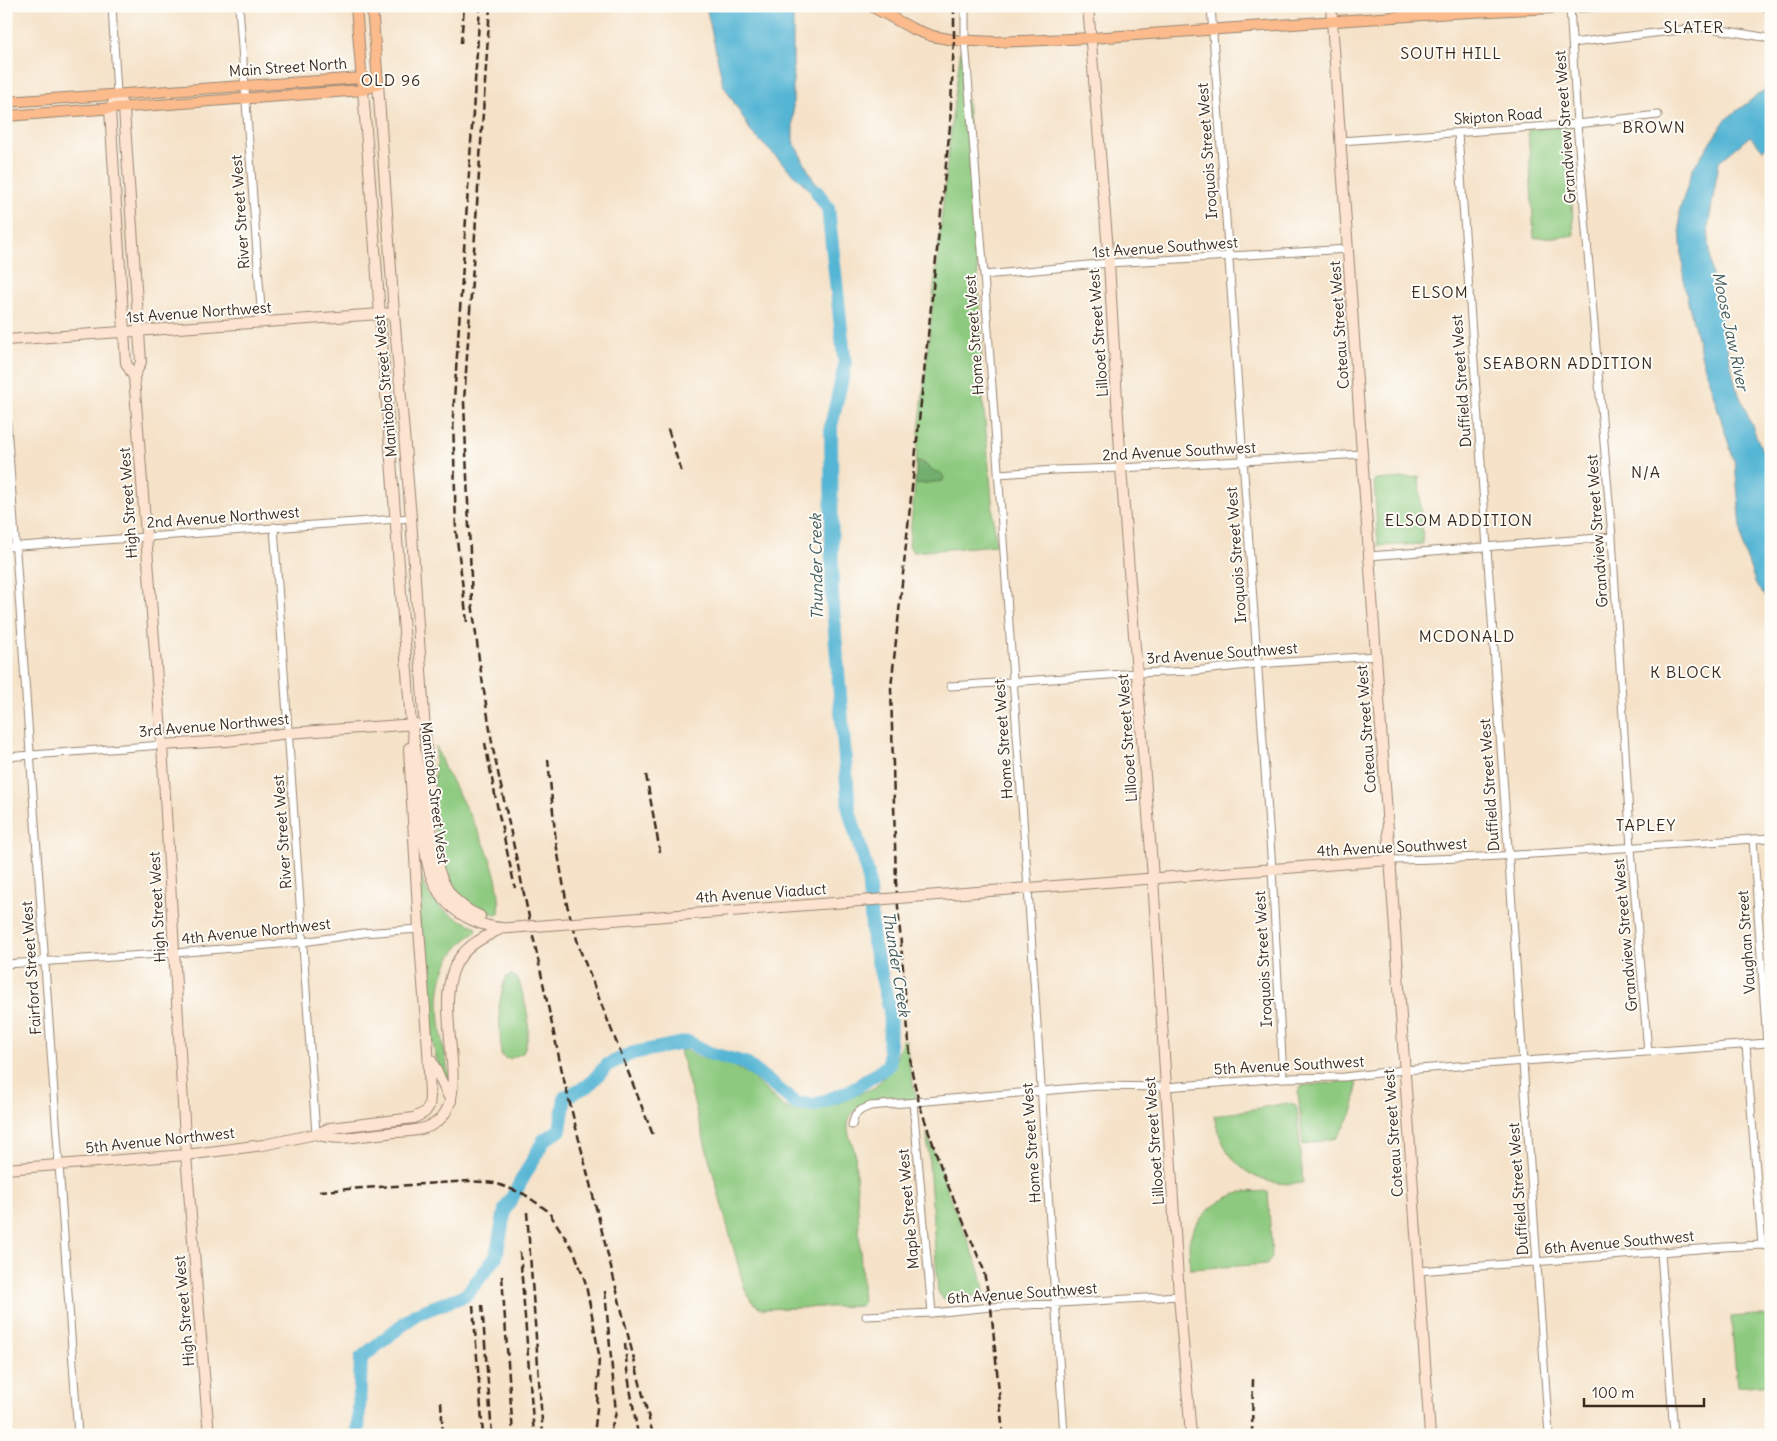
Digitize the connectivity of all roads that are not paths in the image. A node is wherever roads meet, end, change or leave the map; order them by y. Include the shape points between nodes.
1 (112, 6) edge
2 (239, 6) edge
3 (356, 6) edge
4 (372, 6) edge
5 (871, 6) edge
6 (964, 6) edge
7 (1088, 6) edge
8 (1211, 6) edge
9 (1331, 6) edge
10 (1592, 6) edge
11 (1766, 6) edge
12 (1570, 7) edge
13 (1771, 8) edge
14 (1452, 9) edge
15 (885, 11) edge
16 (1332, 21) junction
17 (1212, 30) junction
18 (1092, 38) junction
19 (1771, 40) edge
20 (965, 41) junction
21 (1572, 43) junction
22 (362, 78) junction
23 (378, 84) junction
24 (245, 85) junction
25 (362, 90) junction
26 (117, 94) junction
27 (246, 99) junction
28 (6, 102) edge
29 (124, 109) junction
30 (110, 110) junction
31 (1658, 115) dead end
32 (6, 116) edge
33 (1577, 124) junction
34 (1458, 133) junction
35 (1340, 141) junction
36 (1349, 249) junction
37 (1229, 257) junction
38 (1109, 264) junction
39 (984, 275) junction
40 (394, 313) junction
41 (379, 314) junction
42 (262, 322) junction
43 (139, 331) junction
44 (124, 332) junction
45 (6, 340) edge
46 (134, 378) junction
47 (6, 410) edge
48 (1362, 454) junction
49 (1244, 462) junction
50 (1122, 468) junction
51 (998, 474) junction
52 (412, 518) junction
53 (395, 519) junction
54 (274, 528) junction
55 (145, 537) junction
56 (1612, 537) junction
57 (15, 546) junction
58 (6, 547) edge
59 (1487, 547) junction
60 (1369, 556) junction
61 (1376, 656) junction
62 (1258, 664) junction
63 (1137, 673) junction
64 (1013, 682) junction
65 (951, 686) dead end
66 (425, 723) junction
67 (411, 724) junction
68 (288, 733) junction
69 (162, 745) junction
70 (29, 756) junction
71 (6, 758) edge
72 (1771, 838) edge
73 (1753, 839) junction
74 (1631, 848) junction
75 (1508, 856) junction
76 (1390, 860) junction
77 (1272, 870) junction
78 (1152, 878) junction
79 (1016, 888) joint
80 (1028, 888) junction
81 (505, 928) junction
82 (418, 929) junction
83 (303, 942) junction
84 (175, 953) junction
85 (44, 961) junction
86 (6, 964) edge
87 (1767, 1043) joint
88 (1746, 1045) junction
89 (428, 1050) junction
90 (1648, 1052) junction
91 (1523, 1061) junction
92 (1404, 1070) junction
93 (1283, 1078) junction
94 (1166, 1087) junction
95 (1041, 1090) junction
96 (451, 1101) junction
97 (913, 1103) junction
98 (852, 1125) dead end
99 (316, 1134) junction
100 (186, 1155) junction
101 (58, 1166) junction
102 (6, 1169) edge
103 (1762, 1245) junction
104 (1771, 1246) edge
105 (1661, 1252) junction
106 (1537, 1263) junction
107 (1419, 1271) junction
108 (1179, 1296) junction
109 (1056, 1304) junction
110 (932, 1313) junction
111 (866, 1316) dead end
112 (78, 1435) edge
113 (209, 1435) edge
114 (1064, 1435) edge
115 (1191, 1435) edge
116 (1430, 1435) edge
117 (1549, 1435) edge
118 (1674, 1435) edge

1 - 26 street
2 - 24 street, River Street West
3 - 22 main road
4 - 23 main road
5 - 15 main road
6 - 20 street, Home Street West
7 - 18 main road, Lillooet Street West
8 - 17 street, Iroquois Street West
9 - 16 main road, Coteau Street West
10 - 12 main road
11 - 13 main road
12 - 14 main road
12 - 21 street, Grandview Street West
14 - 16 main road
15 - 20 main road via 913,29 932,36
16 - 17 main road
16 - 35 main road, Coteau Street West
17 - 18 main road
17 - 37 street, Iroquois Street West
18 - 20 main road
18 - 38 main road, Lillooet Street West
19 - 21 street via 1704,27
20 - 39 street, Home Street West
21 - 33 street, Grandview Street West
22 - 23 main road, Main Street North
22 - 24 main road, Main Street North
22 - 25 main road
23 - 25 main road, Main Street North
23 - 40 main road, Manitoba Street West
24 - 26 main road, Main Street North
24 - 27 street, River Street West
25 - 27 main road, Main Street North
25 - 41 main road, Manitoba Street West
26 - 28 main road, Main Street North
26 - 29 main road, High Street West
26 - 30 main road, High Street West
27 - 29 main road, Main Street North
27 - 42 street, River Street West
29 - 30 main road, Main Street North
29 - 43 main road, High Street West
30 - 32 main road, Main Street North
30 - 44 main road, High Street West
31 - 33 street, Skipton Road
33 - 34 street, Skipton Road
33 - 56 street, Grandview Street West
34 - 35 street, Skipton Road
34 - 59 street, Duffield Street West
35 - 36 main road, Coteau Street West
36 - 37 street, 1st Avenue Southwest
36 - 48 main road, Coteau Street West
37 - 38 street, 1st Avenue Southwest
37 - 49 street, Iroquois Street West
38 - 39 street, 1st Avenue Southwest
38 - 50 main road, Lillooet Street West
39 - 51 street, Home Street West
40 - 41 main road, 1st Avenue Northwest
40 - 52 main road, Manitoba Street West
41 - 42 main road, 1st Avenue Northwest
41 - 53 main road, Manitoba Street West
42 - 43 main road, 1st Avenue Northwest
43 - 44 main road, 1st Avenue Northwest
43 - 46 main road, High Street West via 141,362
44 - 45 main road, 1st Avenue Northwest
44 - 46 main road, High Street West via 126,363
46 - 55 main road, High Street West
47 - 57 street, Fairford Street West
48 - 49 street, 2nd Avenue Southwest
48 - 60 main road, Coteau Street West
49 - 50 street, 2nd Avenue Southwest
49 - 62 street, Iroquois Street West
50 - 51 street, 2nd Avenue Southwest
50 - 63 main road, Lillooet Street West
51 - 64 street, Home Street West
52 - 53 street, 2nd Avenue Northwest
52 - 66 main road, Manitoba Street West
53 - 54 street, 2nd Avenue Northwest
53 - 67 main road, Manitoba Street West
54 - 55 street, 2nd Avenue Northwest
54 - 68 street, River Street West
55 - 57 street, 2nd Avenue Northwest
55 - 69 main road, High Street West
56 - 59 street
56 - 74 street, Grandview Street West
57 - 58 street, 2nd Avenue Northwest
57 - 70 street, Fairford Street West
59 - 60 street
59 - 75 street, Duffield Street West
60 - 61 main road, Coteau Street West
61 - 62 street, 3rd Avenue Southwest
61 - 76 main road, Coteau Street West
62 - 63 street, 3rd Avenue Southwest
62 - 77 street, Iroquois Street West
63 - 64 street, 3rd Avenue Southwest
63 - 78 main road, Lillooet Street West
64 - 65 street, 3rd Avenue Southwest
64 - 80 street, Home Street West
66 - 67 main road, 3rd Avenue Northwest
66 - 81 main road, Manitoba Street West via 432,838 441,877 461,906
67 - 68 main road, 3rd Avenue Northwest
67 - 81 main road, Manitoba Street West via 422,830 434,884 447,903 463,916 481,924
67 - 82 main road via 409,744
68 - 69 main road, 3rd Avenue Northwest
68 - 83 street, River Street West
69 - 70 street, 3rd Avenue Northwest
69 - 84 main road, High Street West
70 - 71 street, 3rd Avenue Northwest
70 - 85 street, Fairford Street West
72 - 73 street, 4th Avenue Southwest
73 - 74 street, 4th Avenue Southwest
73 - 87 street, Vaughan Street
74 - 75 street, 4th Avenue Southwest
74 - 90 street, Grandview Street West
75 - 76 street, 4th Avenue Southwest
75 - 91 street, Duffield Street West
76 - 77 main road, 4th Avenue Southwest
76 - 92 main road, Coteau Street West
77 - 78 main road, 4th Avenue Southwest
77 - 93 street, Iroquois Street West
78 - 80 main road, 4th Avenue Southwest
78 - 94 main road, Lillooet Street West
79 - 80 main road, 4th Avenue Southwest
79 - 81 main road, 4th Avenue Viaduct, bridge
80 - 95 street, Home Street West
81 - 96 main road via 468,949 451,978 447,1004 454,1081
82 - 83 street, 4th Avenue Northwest
82 - 89 main road
83 - 84 street, 4th Avenue Northwest
83 - 99 street, River Street West
84 - 85 street, 4th Avenue Northwest
84 - 100 main road, High Street West
85 - 86 street, 4th Avenue Northwest
85 - 101 street, Fairford Street West
87 - 88 street, 5th Avenue Southwest
88 - 90 street, 5th Avenue Southwest
88 - 103 street
89 - 96 main road
89 - 99 main road, 5th Avenue Northwest via 430,1101 425,1112 418,1117 330,1128
90 - 91 street, 5th Avenue Southwest
91 - 92 street, 5th Avenue Southwest
91 - 106 street, Duffield Street West
92 - 93 street, 5th Avenue Southwest via 1344,1077
92 - 107 main road, Coteau Street West
93 - 94 street, 5th Avenue Southwest
94 - 95 street, 5th Avenue Southwest via 1098,1086
94 - 108 main road, Lillooet Street West
95 - 97 street, 5th Avenue Southwest
95 - 109 street, Home Street West
96 - 99 main road, 5th Avenue Northwest via 438,1121 420,1129 330,1138
97 - 98 street, 5th Avenue Southwest via 870,1106 855,1115
97 - 110 street, Maple Street West
99 - 100 main road, 5th Avenue Northwest
100 - 101 main road, 5th Avenue Northwest
100 - 113 main road, High Street West
101 - 102 main road, 5th Avenue Northwest
101 - 112 street, Fairford Street West
103 - 104 street, 6th Avenue Southwest
103 - 105 street, 6th Avenue Southwest
105 - 106 street, 6th Avenue Southwest
105 - 118 street
106 - 107 street, 6th Avenue Southwest
106 - 117 street, Duffield Street West
107 - 116 main road, Coteau Street West
108 - 109 street, 6th Avenue Southwest
108 - 115 main road, Lillooet Street West
109 - 110 street, 6th Avenue Southwest
109 - 114 street, Home Street West
110 - 111 street, 6th Avenue Southwest

